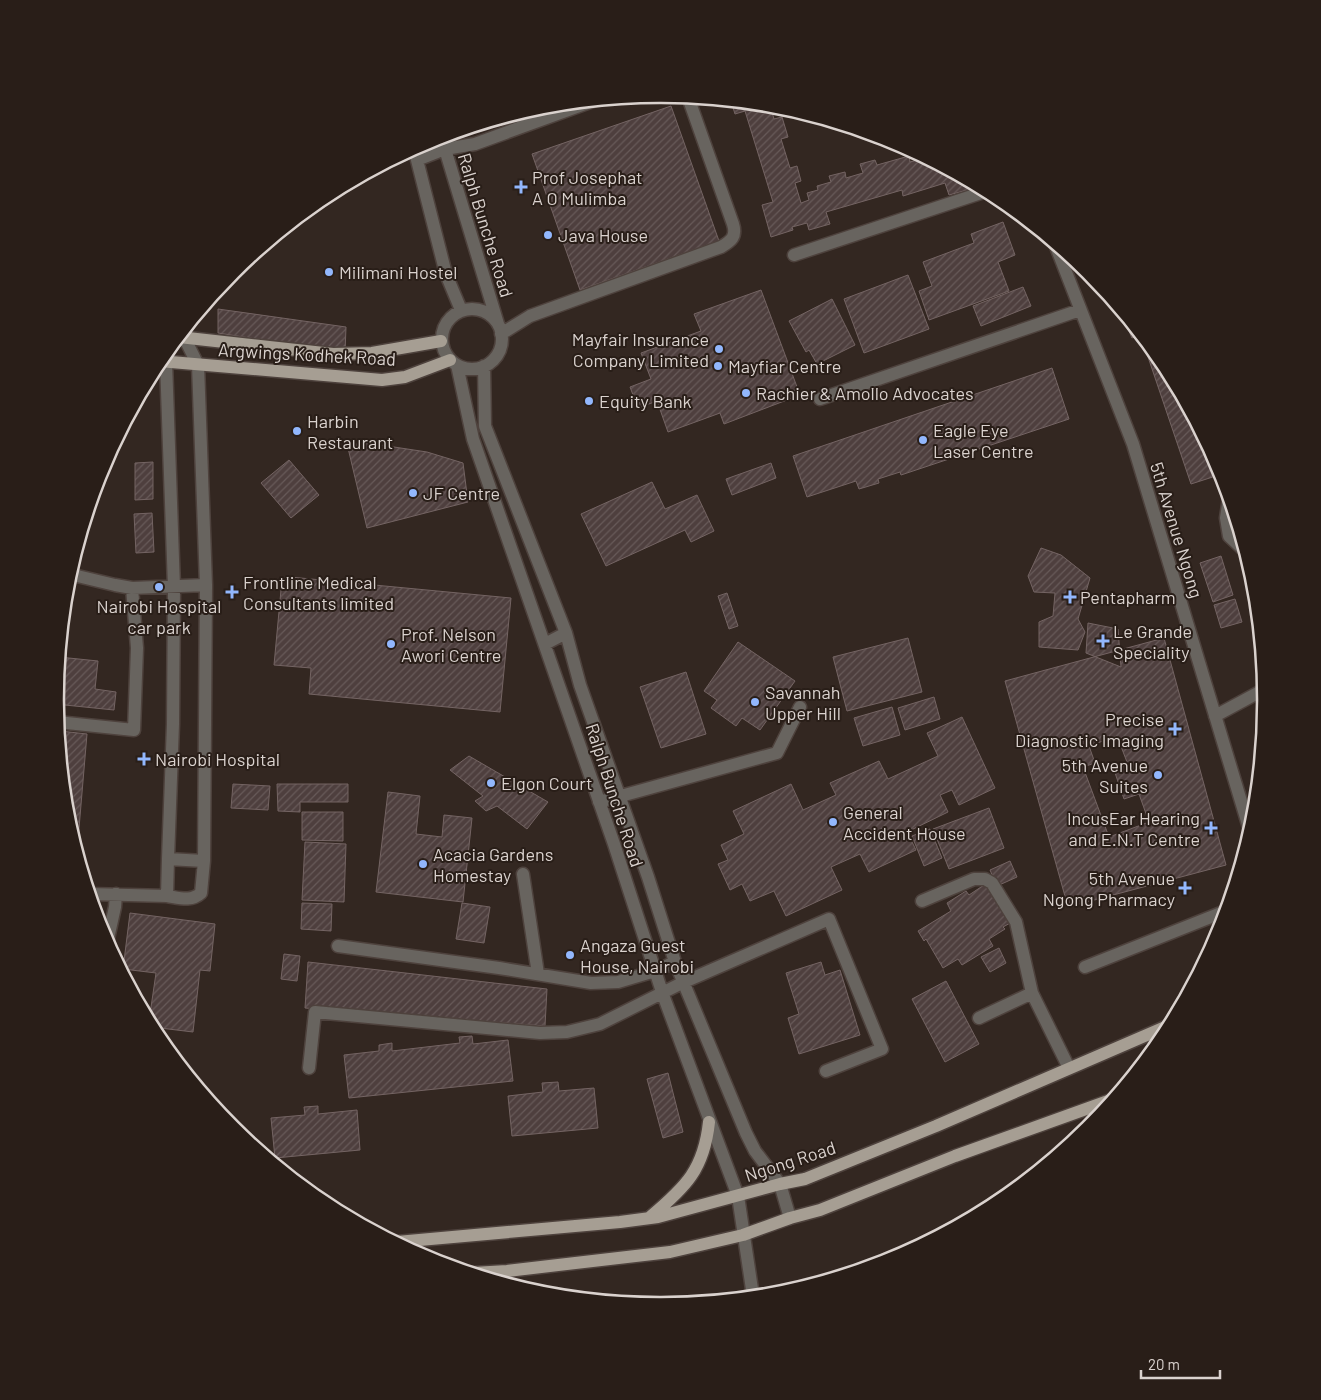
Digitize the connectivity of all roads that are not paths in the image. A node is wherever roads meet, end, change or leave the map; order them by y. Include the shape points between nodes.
1 (691, 105) edge
2 (565, 111) edge
3 (442, 145) edge
4 (445, 149) junction
5 (424, 153) edge
6 (417, 156) edge
7 (977, 194) edge
8 (794, 255) dead end
9 (1060, 257) edge
10 (461, 310) junction
11 (1080, 310) junction
12 (500, 329) junction
13 (187, 338) edge
14 (184, 341) edge
15 (441, 341) junction
16 (168, 362) edge
17 (454, 363) junction
18 (198, 365) junction
19 (484, 366) junction
20 (163, 369) edge
21 (820, 399) dead end
22 (1227, 511) edge
23 (1236, 543) edge
24 (77, 576) edge
25 (206, 585) junction
26 (174, 587) junction
27 (132, 588) junction
28 (566, 633) junction
29 (545, 644) junction
30 (1257, 693) edge
31 (800, 706) dead end
32 (1215, 716) junction
33 (65, 723) edge
34 (620, 796) junction
35 (599, 802) junction
36 (1246, 817) edge
37 (168, 858) junction
38 (204, 861) junction
39 (523, 874) dead end
40 (96, 894) edge
41 (116, 894) junction
42 (167, 896) junction
43 (922, 901) dead end
44 (1217, 914) edge
45 (110, 930) edge
46 (338, 946) dead end
47 (675, 962) junction
48 (1085, 967) dead end
49 (655, 971) junction
50 (538, 974) junction
51 (684, 982) junction
52 (662, 992) junction
53 (1032, 993) junction
54 (979, 1018) dead end
55 (1158, 1030) edge
56 (308, 1068) dead end
57 (1069, 1068) junction
58 (826, 1071) dead end
59 (1098, 1105) edge
60 (709, 1122) junction
61 (780, 1184) junction
62 (738, 1196) junction
63 (790, 1218) junction
64 (648, 1219) junction
65 (743, 1234) junction
66 (410, 1241) edge
67 (492, 1272) edge
68 (752, 1289) edge

1 - 12 street via 733,224 735,231 730,242
2 - 4 street via 475,144
3 - 4 street, Ralph Bunche Road
4 - 5 street
4 - 12 street, Ralph Bunche Road
6 - 10 street via 446,274
7 - 8 street
9 - 11 street, 5th Avenue Ngong
10 - 12 street via 482,310 492,316
10 - 15 street via 446,322
11 - 21 street
11 - 32 street, 5th Avenue Ngong via 1132,444
12 - 19 street via 498,353
13 - 15 main road, Argwings Kodhek Road via 333,354 372,353
14 - 18 street
15 - 17 street via 444,351
16 - 18 main road, Argwings Kodhek Road
17 - 18 main road, Argwings Kodhek Road via 382,380
17 - 19 street, Argwings Kodhek Road via 475,369
17 - 29 street, Ralph Bunche Road via 473,440
18 - 25 street
19 - 28 street, Ralph Bunche Road via 485,426
20 - 26 street
22 - 23 street via 1229,536
24 - 27 street
25 - 26 street
25 - 38 street
26 - 27 street
26 - 37 street
27 - 33 street via 137,648 134,730
28 - 29 street
28 - 34 street, Ralph Bunche Road via 580,685
29 - 35 street, Ralph Bunche Road
30 - 32 street
31 - 34 street via 777,753
32 - 36 street, 5th Avenue Ngong
34 - 35 street
34 - 47 street, Ralph Bunche Road
35 - 49 street, Ralph Bunche Road
37 - 38 street
37 - 42 street
38 - 42 street via 201,892 196,897
39 - 50 street
40 - 41 street
41 - 42 street
41 - 45 street
43 - 53 street via 974,879 986,879 992,883 1016,922
44 - 48 street
46 - 50 street
47 - 49 street
47 - 51 street, Ralph Bunche Road
49 - 50 street via 618,982 592,983
49 - 52 street, Ralph Bunche Road
51 - 52 street
51 - 58 street via 829,919 882,1049
51 - 61 street, Ralph Bunche Road via 746,1133
52 - 56 street via 600,1024 567,1032 540,1033 315,1012
52 - 60 street, Ralph Bunche Road
53 - 54 street
53 - 57 street
55 - 57 main road, Ngong Road
57 - 61 main road, Ngong Road via 805,1179
59 - 63 main road via 955,1156 820,1210
60 - 62 street, Ralph Bunche Road
60 - 64 main road via 700,1164 684,1186
61 - 62 main road, Ngong Road
61 - 63 street, Ralph Bunche Road
62 - 64 main road, Ngong Road
62 - 65 street, Ralph Bunche Road
63 - 65 main road
64 - 66 main road, Ngong Road
65 - 67 main road via 670,1252
65 - 68 street, Ralph Bunche Road

